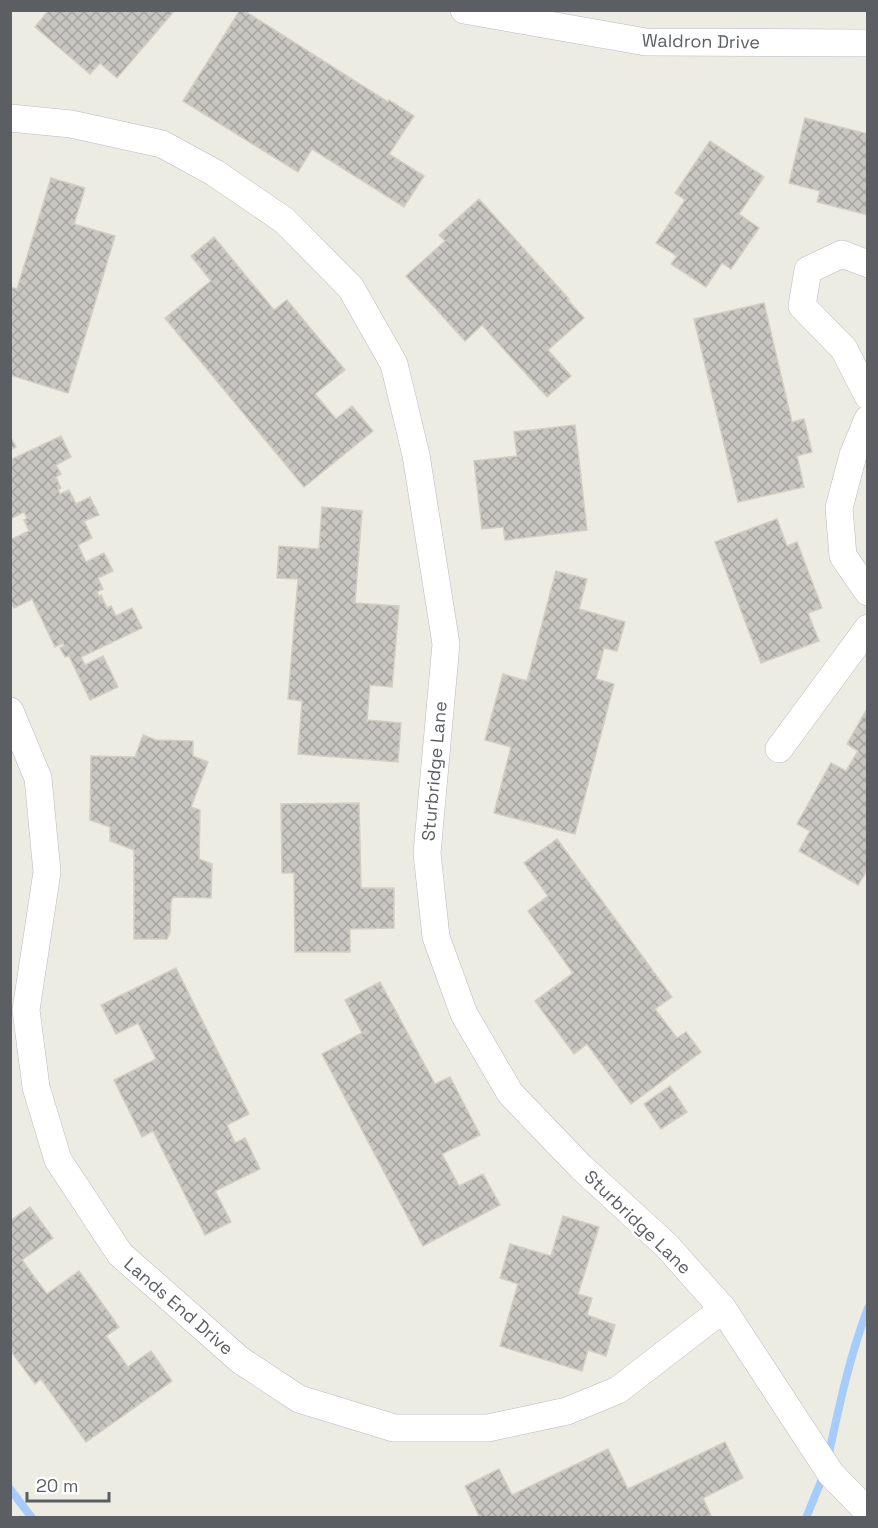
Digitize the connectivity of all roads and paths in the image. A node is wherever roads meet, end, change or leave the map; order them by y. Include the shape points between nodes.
1 (464, 10) edge
2 (867, 43) edge
3 (10, 118) edge
4 (867, 264) edge
5 (867, 396) edge
6 (867, 419) edge
7 (867, 592) edge
8 (867, 628) edge
9 (10, 711) edge
10 (779, 749) dead end
11 (723, 1309) junction
12 (867, 1512) edge

1 - 2 street, Waldron Drive via 646,42
3 - 11 street, Sturbridge Lane via 71,124 162,144 215,173 285,221 351,288 394,364 416,455 446,644 427,853 436,937 464,1014 510,1094 581,1167 667,1246
4 - 5 street via 842,254 808,270 802,306 844,349
6 - 7 street via 838,508 843,556
8 - 10 street
9 - 11 street, Lands End Drive via 38,778 47,872 26,1010 36,1087 58,1161 120,1254 240,1359 299,1399 394,1428 488,1428 567,1411 618,1390
11 - 12 street, Sturbridge Lane via 831,1474

